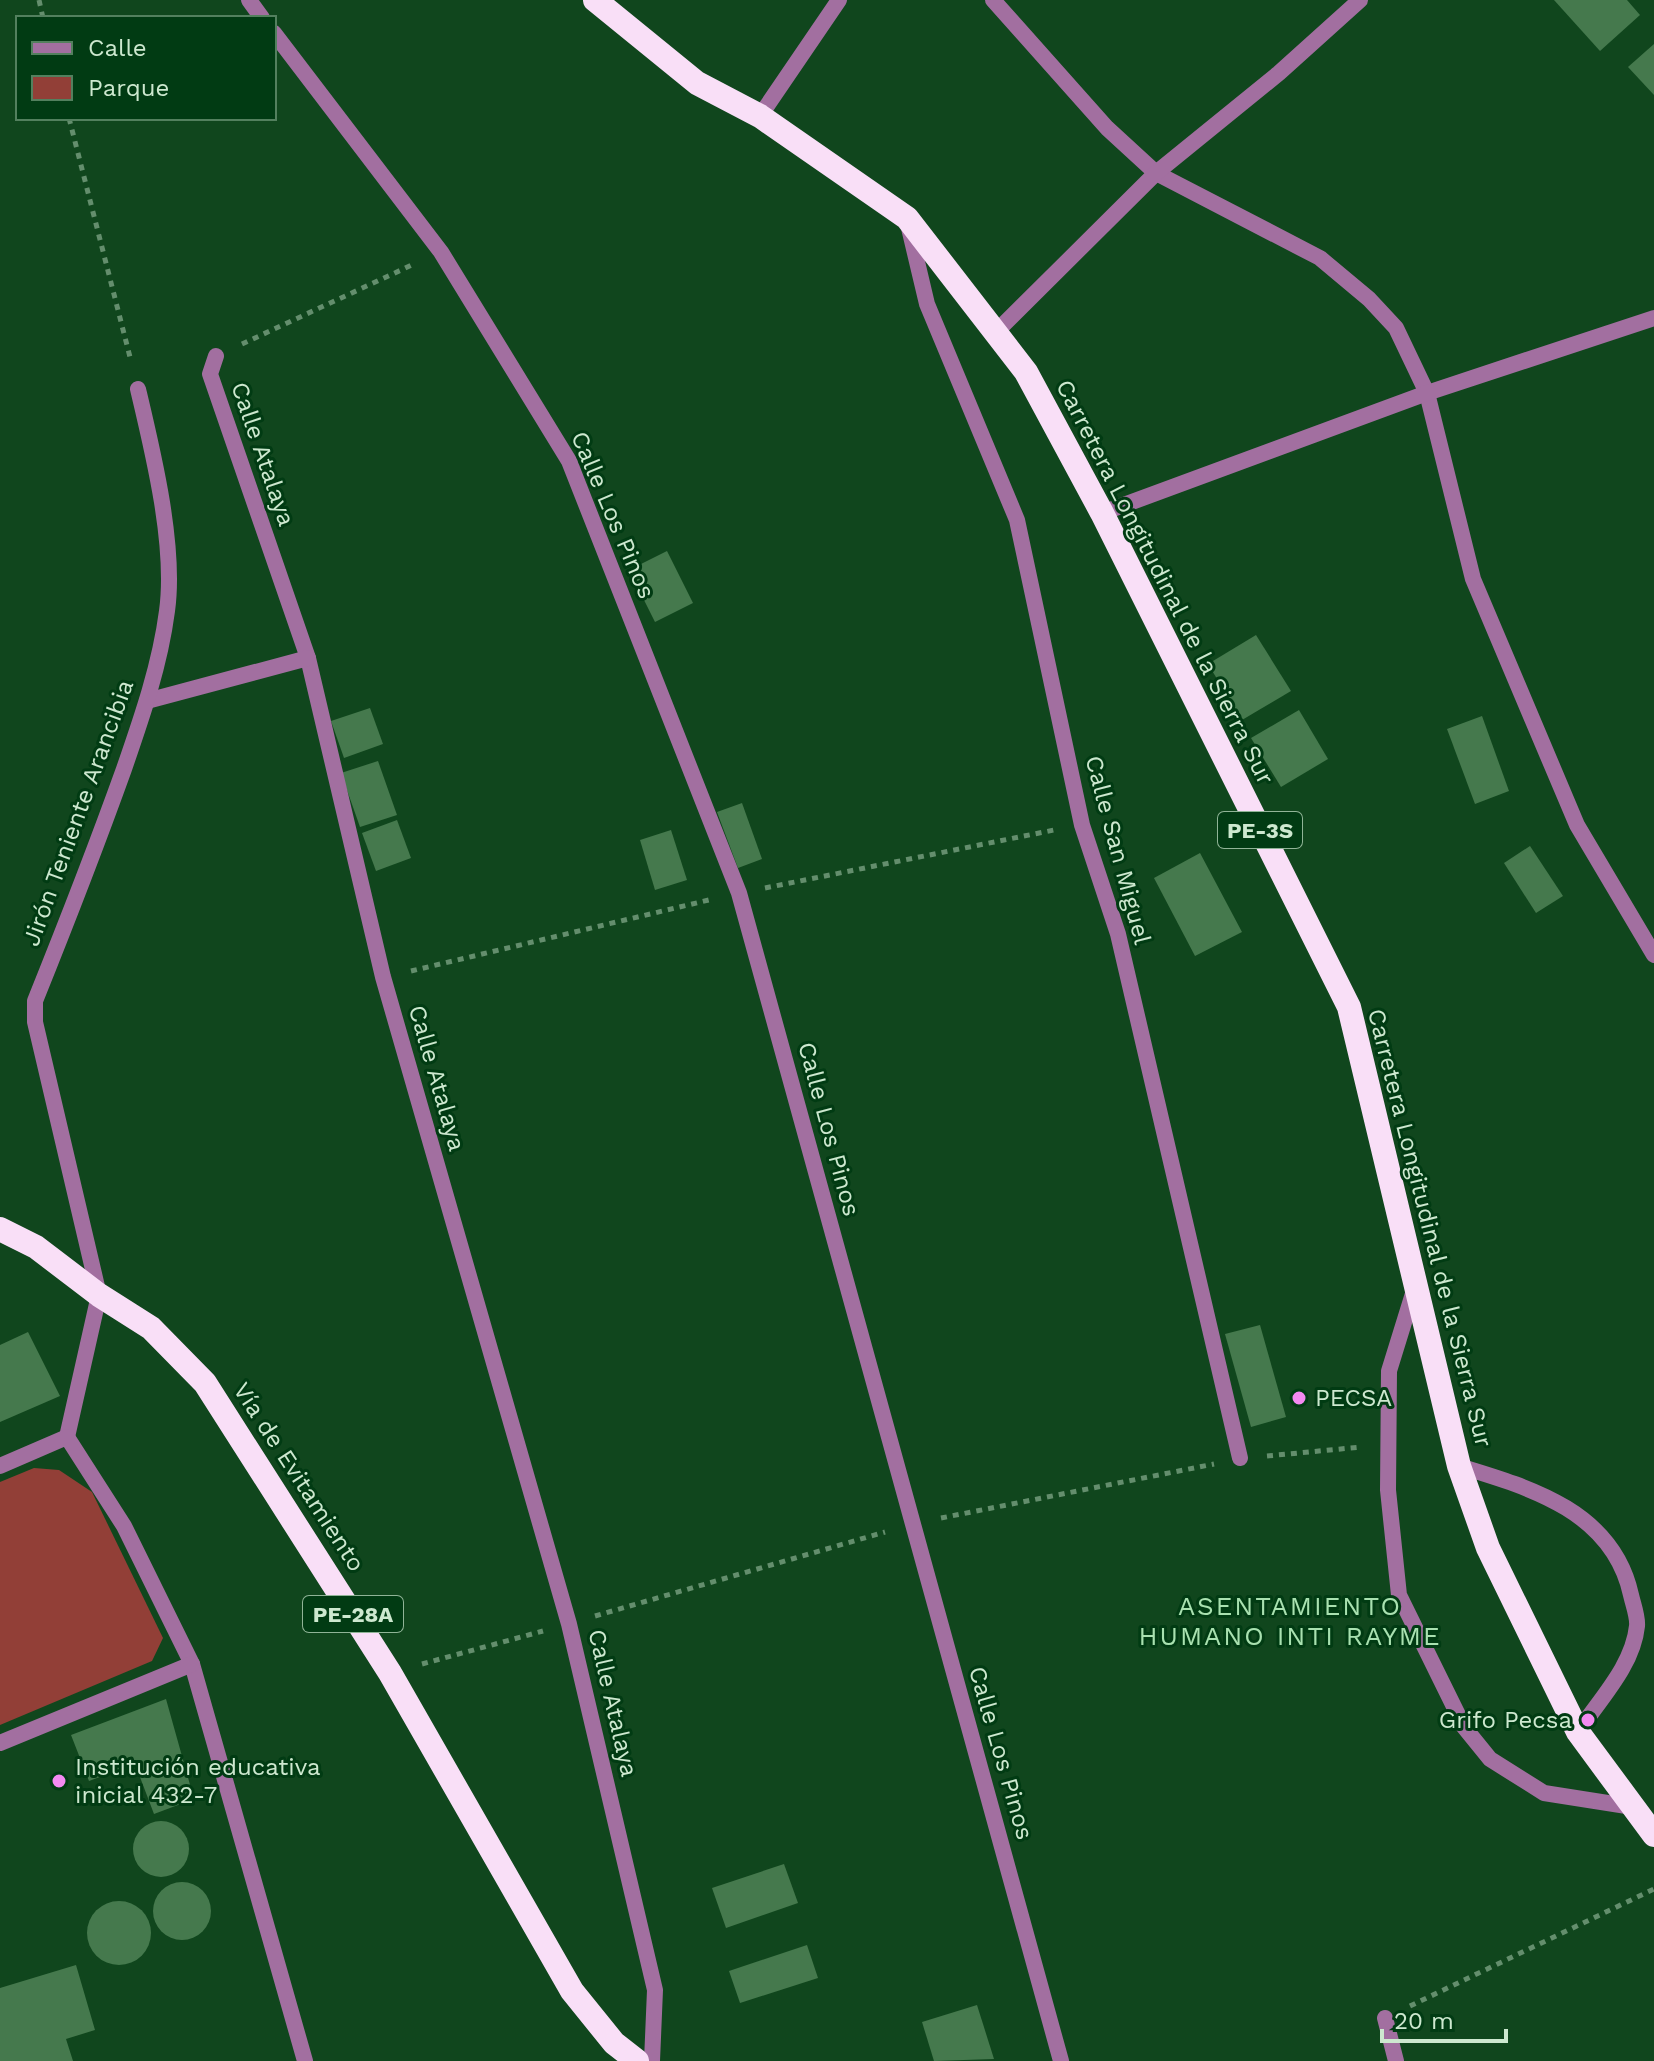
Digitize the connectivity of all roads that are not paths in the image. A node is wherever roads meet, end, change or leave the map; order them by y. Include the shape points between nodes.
1 (595, 0) edge
2 (839, 0) edge
3 (993, 0) edge
4 (1360, 0) edge
5 (276, 36) edge
6 (760, 116) junction
7 (1156, 173) junction
8 (907, 218) junction
9 (1654, 318) edge
10 (995, 333) junction
11 (216, 356) road end
12 (138, 389) road end
13 (1427, 393) junction
14 (1102, 513) junction
15 (308, 658) junction
16 (147, 701) junction
17 (1654, 955) edge
18 (0, 1229) edge
19 (1416, 1283) junction
20 (99, 1295) junction
21 (67, 1437) junction
22 (1240, 1458) dead end
23 (0, 1466) edge
24 (1459, 1466) junction
25 (192, 1664) junction
26 (1578, 1732) junction
27 (0, 1743) edge
28 (1633, 1807) junction
29 (1654, 1835) edge
30 (1385, 2018) road end
31 (305, 2061) edge
32 (637, 2061) edge
33 (652, 2061) edge
34 (1061, 2061) edge
35 (1396, 2061) edge

1 - 6 highway, Carretera Longitudinal de la Sierra Sur / PE-3S via 697,83
2 - 6 street
3 - 7 street via 1107,128
4 - 7 street
5 - 34 street, Calle Los Pinos via 441,252 569,461 739,893
6 - 8 highway, Carretera Longitudinal de la Sierra Sur / PE-3S
7 - 10 street
7 - 13 street via 1320,258 1396,328
8 - 10 highway, Carretera Longitudinal de la Sierra Sur / PE-3S
8 - 22 street, Calle San Miguel via 927,304 1017,520 1082,825 1118,934
9 - 13 street
10 - 14 highway, Carretera Longitudinal de la Sierra Sur / PE-3S via 1026,372
11 - 15 street, Calle Atalaya via 210,374
12 - 16 street, Jirón Teniente Arancibia via 156,468 168,609
13 - 14 street
13 - 17 street via 1473,579 1577,825
14 - 19 highway, Carretera Longitudinal de la Sierra Sur / PE-3S via 1349,1007
15 - 16 street
15 - 33 street, Calle Atalaya via 383,977 569,1624 655,1990
16 - 20 street, Jirón Teniente Arancibia via 35,1001 35,1022
18 - 20 highway, Vía de Evitamiento / PE-28A via 36,1247
19 - 24 highway, Carretera Longitudinal de la Sierra Sur / PE-3S
19 - 28 street via 1389,1371 1388,1490 1399,1595 1464,1727 1490,1759 1544,1793
20 - 21 street, Jirón Teniente Arancibia
20 - 32 highway, Vía de Evitamiento / PE-28A via 151,1328 205,1383 390,1673 572,1991 614,2043
21 - 23 street
21 - 25 street via 124,1526
24 - 26 highway, Carretera Longitudinal de la Sierra Sur / PE-3S via 1488,1548
24 - 26 street via 1531,1488 1590,1523 1625,1567 1638,1625 1622,1671
25 - 27 street
25 - 31 street
26 - 28 highway, Carretera Longitudinal de la Sierra Sur / PE-3S
28 - 29 highway, Carretera Longitudinal de la Sierra Sur / PE-3S
30 - 35 street

